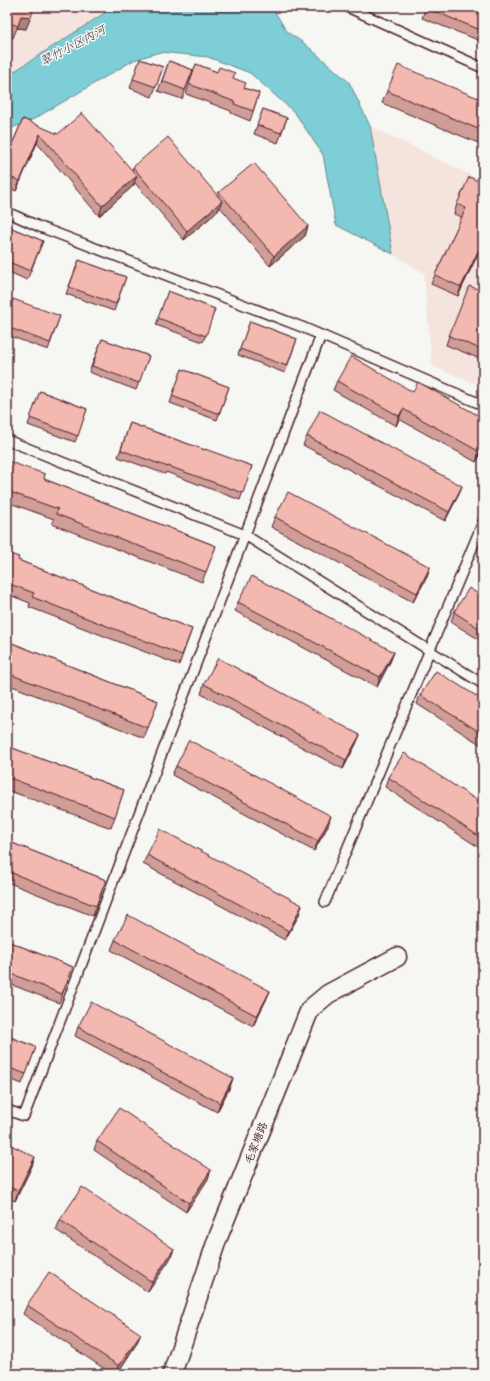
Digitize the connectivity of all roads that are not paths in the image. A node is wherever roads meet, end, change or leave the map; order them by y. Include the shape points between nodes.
1 (347, 7) edge
2 (483, 68) edge
3 (7, 212) edge
4 (321, 335) junction
5 (483, 405) edge
6 (7, 440) edge
7 (483, 522) edge
8 (245, 534) junction
9 (430, 650) junction
10 (483, 684) edge
11 (325, 902) dead end
12 (397, 957) dead end
13 (7, 1110) edge
14 (172, 1374) edge

1 - 2 lane
3 - 4 lane
4 - 5 lane
4 - 8 lane
6 - 8 lane
7 - 9 lane
8 - 9 lane
8 - 13 lane via 24,1116
9 - 10 lane
9 - 11 lane
12 - 14 street, 毛家塘路 via 328,994 310,1010 217,1240

